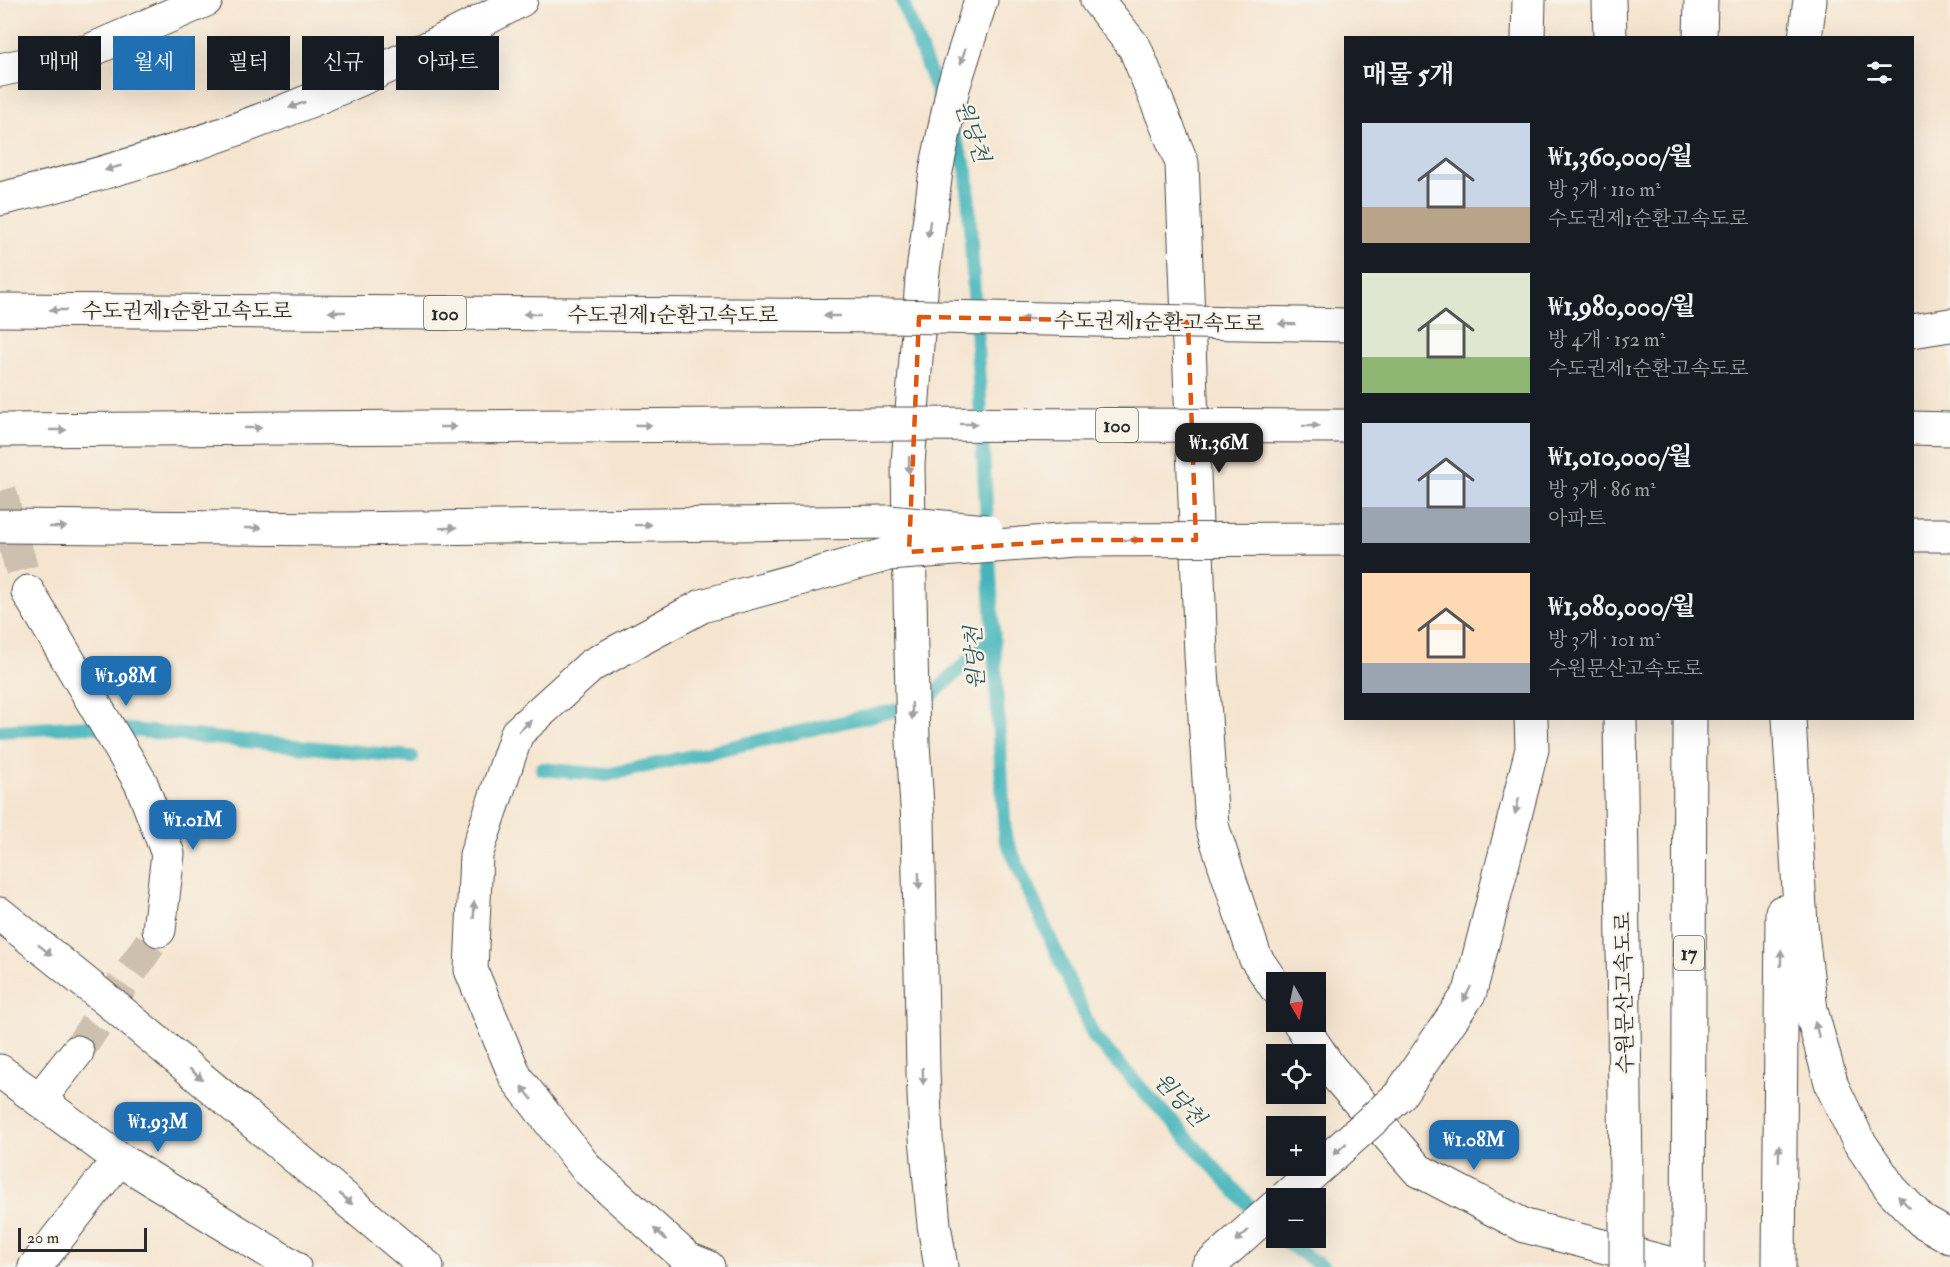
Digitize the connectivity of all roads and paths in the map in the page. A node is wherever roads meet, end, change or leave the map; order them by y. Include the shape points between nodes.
1 (206, 0) edge
2 (521, 0) edge
3 (981, 0) edge
4 (1097, 0) edge
5 (1529, 0) edge
6 (1609, 0) edge
7 (1701, 0) edge
8 (1788, 0) edge
9 (1810, 0) edge
10 (1528, 36) edge
11 (1610, 36) edge
12 (1700, 36) edge
13 (1787, 36) edge
14 (1806, 36) edge
15 (0, 70) edge
16 (0, 199) edge
17 (0, 310) edge
18 (1344, 325) edge
19 (1950, 325) edge
20 (1914, 331) edge
21 (1914, 336) edge
22 (1950, 337) edge
23 (1344, 426) edge
24 (1914, 429) edge
25 (1950, 429) edge
26 (0, 430) edge
27 (0, 526) edge
28 (1914, 535) edge
29 (1950, 535) edge
30 (889, 538) junction
31 (1344, 539) edge
32 (28, 592) tunnel mouth
33 (1531, 720) edge
34 (1620, 720) edge
35 (1690, 720) edge
36 (1784, 720) edge
37 (1789, 720) edge
38 (0, 914) edge
39 (159, 930) tunnel mouth
40 (1266, 973) edge
41 (1306, 1032) edge
42 (76, 1052) tunnel mouth
43 (0, 1071) edge
44 (39, 1100) junction
45 (119, 1159) junction
46 (1295, 1188) edge
47 (1266, 1215) edge
48 (1950, 1237) edge
49 (35, 1267) edge
50 (294, 1267) edge
51 (427, 1267) edge
52 (708, 1267) edge
53 (941, 1267) edge
54 (1208, 1267) edge
55 (1626, 1267) edge
56 (1683, 1267) edge
57 (1688, 1267) edge
58 (1779, 1267) edge

1 - 15 main road via 89,51
2 -> 16 main road via 466,30 326,94 176,151
3 -> 53 main road via 953,88 936,171 922,279 908,464 926,1126 933,1225
4 - 40 main road via 1135,48 1182,163 1201,655 1212,826 1255,957
5 - 10 main road
6 - 11 main road
7 - 12 main road
8 - 13 main road
9 - 14 main road
18 -> 17 main road, 수도권제1순환고속도로 / 100, bridge via 890,316
19 - 20 main road
21 - 22 main road
26 -> 23 main road, 100, bridge via 889,424
24 - 25 main road
27 -> 30 main road
28 - 29 main road
30 -> 31 main road, bridge
52 -> 30 main road via 688,1259 587,1169 516,1078 471,970 476,855 517,733 592,665 702,606
32 - 39 main road via 141,783 168,854
33 -> 46 main road, bridge via 1532,749 1470,992 1399,1096
34 - 55 main road, 수원문산고속도로, bridge
35 - 57 main road, 17
58 -> 36 main road
48 -> 37 main road via 1922,1221 1891,1189 1858,1140 1832,1086 1811,1010 1801,925
38 -> 51 main road
41 - 56 main road via 1329,1067 1418,1170 1525,1226
42 - 44 main road
43 - 44 main road
44 - 45 main road
45 - 49 main road
45 - 50 main road
47 -> 54 main road

